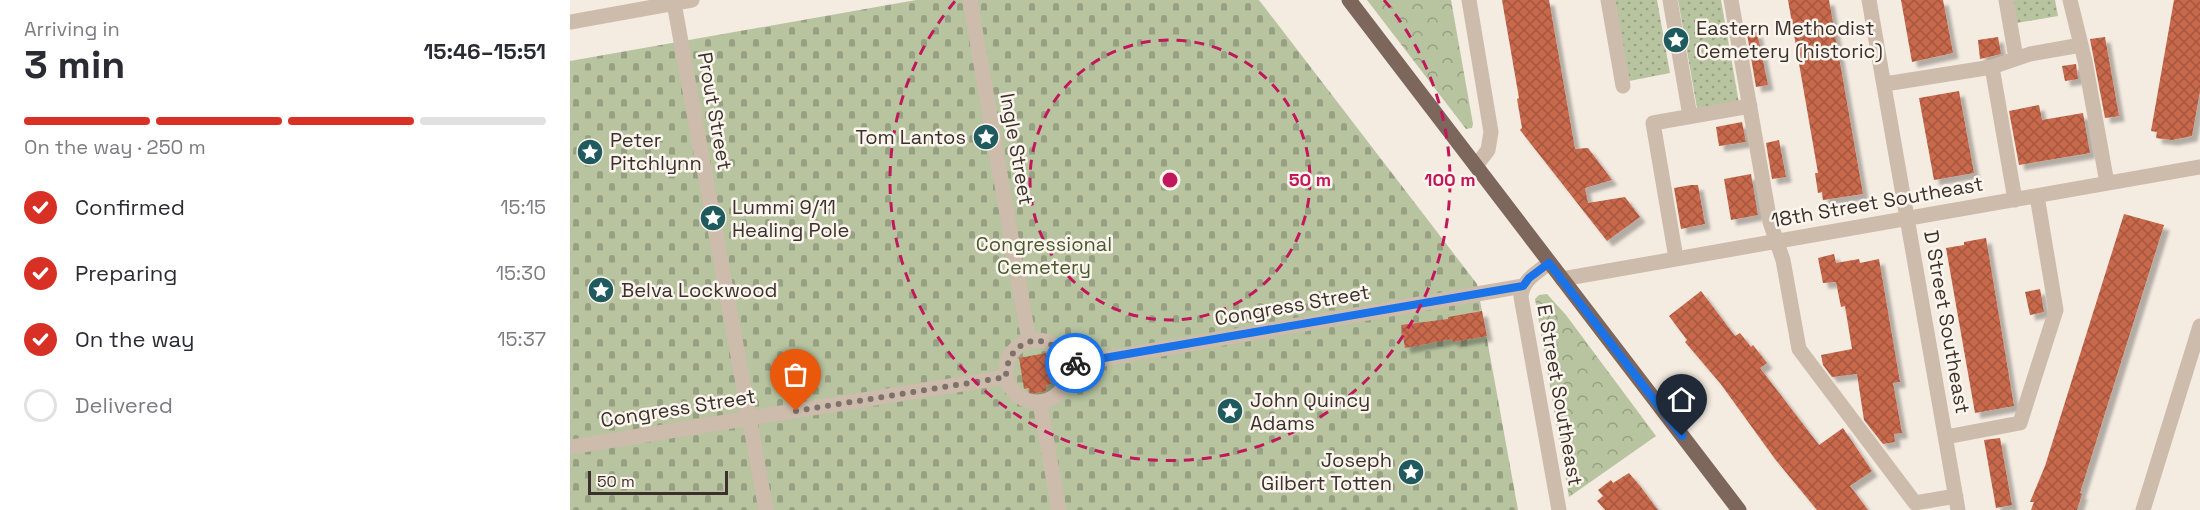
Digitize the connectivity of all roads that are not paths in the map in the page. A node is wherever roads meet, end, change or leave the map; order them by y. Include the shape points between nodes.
1 (692, 0) edge
2 (970, 0) edge
3 (1349, 0) edge
4 (1469, 0) edge
5 (1608, 0) edge
6 (1670, 0) edge
7 (1731, 0) edge
8 (1869, 0) edge
9 (2006, 0) edge
10 (2070, 0) edge
11 (666, 3) edge
12 (570, 22) edge
13 (2081, 45) junction
14 (2016, 58) junction
15 (1992, 67) junction
16 (1885, 84) junction
17 (1623, 86) dead end
18 (1750, 106) junction
19 (1690, 116) junction
20 (1476, 166) junction
21 (2200, 167) edge
22 (2108, 183) junction
23 (2037, 196) junction
24 (2015, 200) junction
25 (1907, 219) junction
26 (1777, 241) junction
27 (1676, 258) junction
28 (1549, 263) junction
29 (1562, 279) junction
30 (1523, 286) junction
31 (2200, 326) edge
32 (1029, 341) junction
33 (1068, 365) junction
34 (1006, 377) junction
35 (1040, 403) junction
36 (749, 418) junction
37 (1946, 437) junction
38 (570, 447) edge
39 (1957, 503) edge
40 (766, 510) edge
41 (1059, 510) edge
42 (1559, 510) edge
43 (1739, 510) edge
44 (2143, 510) edge

1 - 11 street
2 - 32 street, Ingle Street
3 - 20 main road
4 - 20 street via 1491,132 1488,150
5 - 17 street
6 - 19 street
7 - 18 street
8 - 16 street, D Street Southeast
9 - 14 street
10 - 13 street
11 - 12 street
11 - 36 street, Prout Street
13 - 14 street
13 - 22 street
14 - 15 street
15 - 16 street
15 - 24 street
16 - 25 street, D Street Southeast
18 - 19 street
18 - 26 street via 1770,222
19 - 27 street via 1653,123
20 - 28 main road
21 - 22 street, 18th Street Southeast
22 - 23 street, 18th Street Southeast
23 - 24 street, 18th Street Southeast
23 - 37 street via 2056,310 2020,423
24 - 25 street, 18th Street Southeast
25 - 26 street, 18th Street Southeast
25 - 37 street, D Street Southeast
26 - 27 street, 18th Street Southeast
26 - 39 street via 1799,349 1916,503
27 - 29 street, 18th Street Southeast
28 - 29 main road
28 - 30 street, E Street Southeast
29 - 43 main road
30 - 33 street, Congress Street
30 - 42 street, E Street Southeast via 1522,303
31 - 44 street
32 - 33 street via 1039,340 1057,348
32 - 34 street via 1009,358
33 - 35 street via 1065,385 1059,394
34 - 35 street via 1022,399
34 - 36 street, Congress Street
35 - 41 street
36 - 38 street, Congress Street
36 - 40 street, Prout Street
37 - 39 street, D Street Southeast

